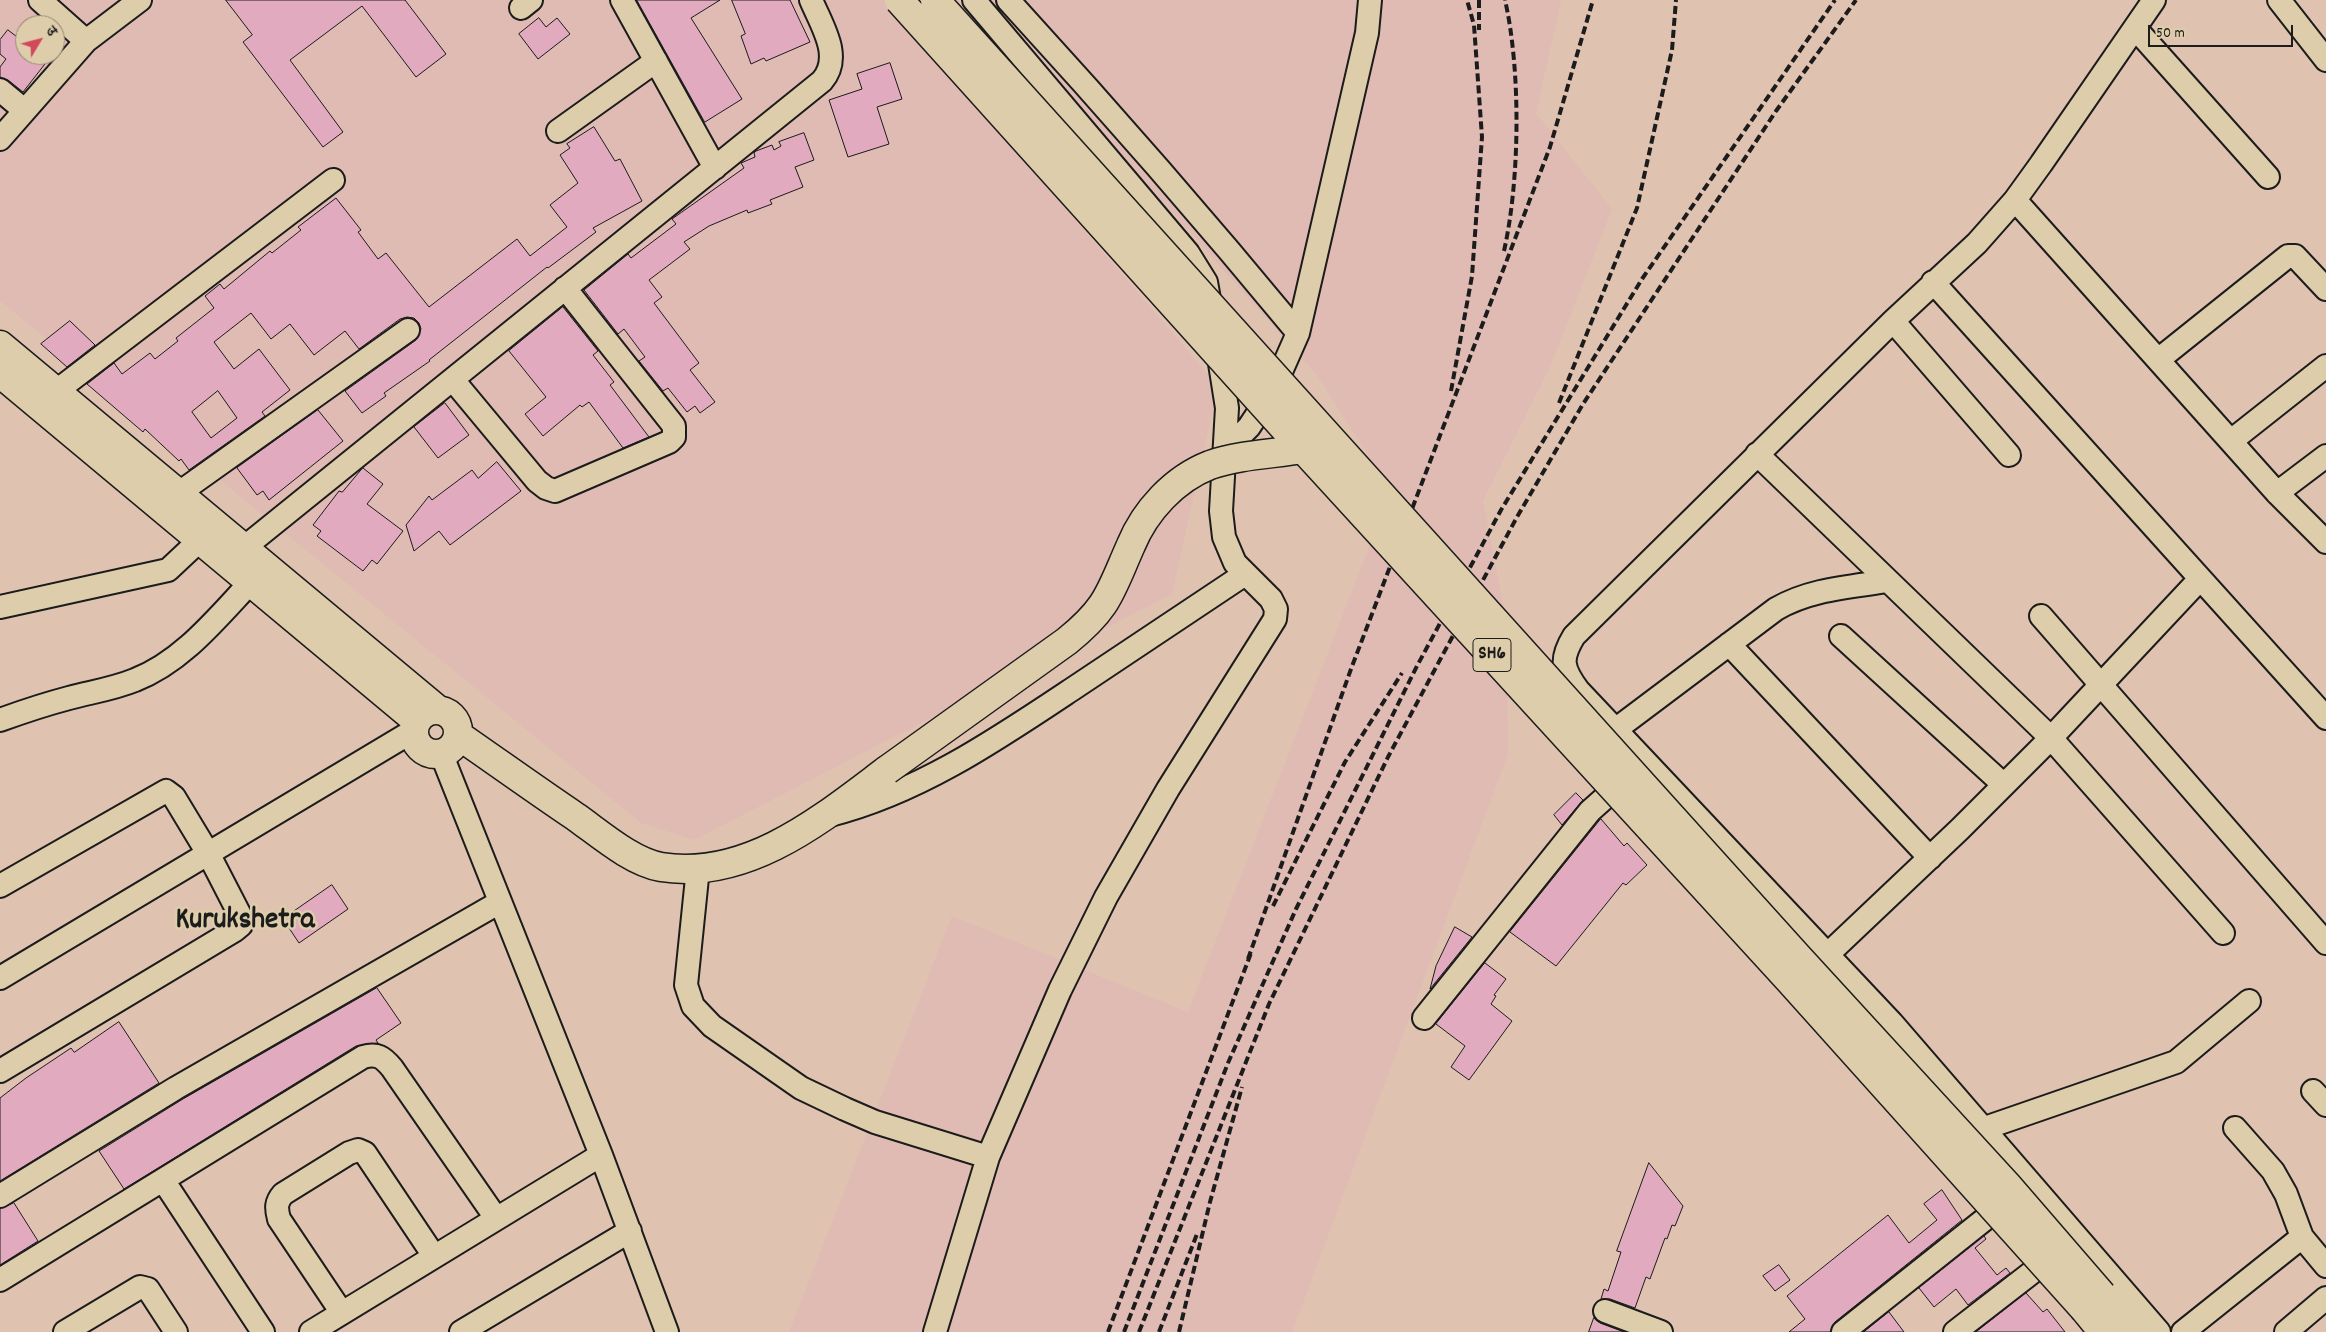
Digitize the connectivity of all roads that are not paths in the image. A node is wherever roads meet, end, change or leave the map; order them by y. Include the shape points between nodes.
1 (40, 0) edge
2 (140, 0) edge
3 (622, 0) edge
4 (811, 0) edge
5 (899, 0) edge
6 (935, 0) edge
7 (974, 0) edge
8 (1008, 0) edge
9 (1370, 0) edge
10 (2154, 0) edge
11 (2278, 0) edge
12 (2135, 28) junction
13 (86, 41) junction
14 (2326, 60) edge
15 (656, 61) junction
16 (0, 90) edge
17 (24, 110) junction
18 (558, 131) dead end
19 (0, 139) edge
20 (715, 168) junction
21 (2268, 178) dead end
22 (334, 180) dead end
23 (2014, 200) junction
24 (1933, 282) junction
25 (565, 288) junction
26 (2326, 288) edge
27 (1893, 321) junction
28 (408, 330) dead end
29 (1298, 333) junction
30 (0, 345) edge
31 (2158, 360) junction
32 (2326, 366) edge
33 (0, 374) edge
34 (453, 380) junction
35 (47, 398) junction
36 (2231, 441) junction
37 (1303, 449) junction
38 (1224, 452) junction
39 (1757, 454) junction
40 (2009, 455) dead end
41 (2326, 456) edge
42 (179, 493) junction
43 (2277, 493) junction
44 (200, 540) junction
45 (2326, 542) edge
46 (235, 555) junction
47 (1245, 574) junction
48 (2200, 578) junction
49 (1888, 581) junction
50 (250, 582) junction
51 (0, 607) edge
52 (2041, 616) dead end
53 (1841, 636) dead end
54 (1729, 644) junction
55 (2102, 686) junction
56 (2326, 718) edge
57 (0, 720) edge
58 (422, 720) junction
59 (1615, 730) junction
60 (2051, 738) junction
61 (449, 744) junction
62 (1645, 763) junction
63 (2004, 785) junction
64 (824, 817) junction
65 (209, 855) junction
66 (1930, 858) junction
67 (698, 868) junction
68 (0, 886) edge
69 (500, 902) junction
70 (2223, 933) dead end
71 (2326, 943) edge
72 (1827, 955) junction
73 (0, 978) edge
74 (2249, 1001) dead end
75 (1424, 1018) dead end
76 (0, 1071) edge
77 (1985, 1128) junction
78 (2235, 1128) dead end
79 (601, 1155) junction
80 (988, 1157) junction
81 (163, 1180) junction
82 (2031, 1182) junction
83 (0, 1196) edge
84 (496, 1218) junction
85 (630, 1231) junction
86 (2079, 1237) junction
87 (2302, 1237) junction
88 (434, 1256) junction
89 (2326, 1266) edge
90 (0, 1280) edge
91 (2326, 1298) edge
92 (2093, 1303) junction
93 (1604, 1311) dead end
94 (342, 1313) junction
95 (65, 1332) edge
96 (176, 1332) edge
97 (263, 1332) edge
98 (311, 1332) edge
99 (461, 1332) edge
100 (667, 1332) edge
101 (936, 1332) edge
102 (1661, 1332) edge
103 (1843, 1332) edge
104 (1956, 1332) edge
105 (2103, 1332) edge
106 (2132, 1332) edge
107 (2159, 1332) edge
108 (2183, 1332) edge
109 (2286, 1332) edge

1 - 13 street
2 - 13 street
3 - 15 street
4 - 20 street via 832,50 833,62 829,73
5 - 37 main road, SH6, bridge
6 - 92 main road, SH6, bridge via 2007,1185
7 - 38 street via 1199,268 1208,292 1225,390
8 - 29 street via 1119,121
9 - 29 street via 1367,33
10 - 12 street
11 - 14 street
12 - 21 street
12 - 23 street
13 - 17 street
15 - 18 street
15 - 20 street
16 - 17 street
17 - 19 street
20 - 25 street
22 - 35 street
23 - 24 street via 1976,243
23 - 31 street
24 - 27 street
24 - 48 street
25 - 34 street
25 - 34 street via 674,426 674,437 669,442 555,491 537,481
26 - 31 street via 2301,261 2295,256 2288,256
27 - 39 street
27 - 40 street
28 - 42 street
29 - 38 street via 1272,392 1249,427
30 - 35 main road
31 - 36 street
32 - 36 street
33 - 35 main road
34 - 46 street
35 - 42 main road
35 - 44 main road
36 - 43 street
37 - 64 main road, bridge via 1209,466 1185,479 1145,516 1108,600 1092,621
37 - 92 main road, SH6, bridge via 1790,981
38 - 47 street via 1221,511 1224,537 1235,563
39 - 49 street
39 - 59 street via 1574,636 1566,648 1566,673
41 - 43 street
42 - 46 main road
43 - 45 street
44 - 46 main road
44 - 51 street via 168,570
46 - 50 main road
46 - 58 main road
47 - 64 street via 1003,735 914,785 862,807
47 - 80 street via 1271,599 1276,609 1275,619 1168,789 1106,897 1060,990
48 - 55 street
48 - 56 street
49 - 54 street via 1802,595 1776,608
49 - 60 street
50 - 57 street via 202,634 137,680
50 - 58 main road
52 - 55 street
53 - 63 street
54 - 59 street
54 - 66 street
55 - 60 street
55 - 71 street
58 - 61 main road via 451,715 455,721
58 - 61 main road via 414,738 422,749 434,754
58 - 65 street
59 - 62 street
60 - 63 street
60 - 70 street
61 - 67 main road via 626,853 659,867
61 - 69 street
62 - 72 street
62 - 75 street via 1590,811
63 - 66 street
64 - 67 main road via 762,852
65 - 68 street via 174,796 166,791
65 - 73 street
65 - 76 street via 240,912 241,925
66 - 72 street
67 - 80 street via 686,985 693,1006 712,1026 801,1088 836,1105 875,1122
69 - 79 street
69 - 83 street via 185,1083
72 - 77 street
74 - 77 street via 2176,1062
77 - 82 street
78 - 87 street via 2273,1171 2286,1194
79 - 84 street
79 - 85 street
80 - 101 street
81 - 84 street via 363,1057 374,1054 392,1068
81 - 90 street
81 - 97 street
82 - 86 street
82 - 103 street
84 - 88 street
85 - 99 street
85 - 100 street
86 - 104 street
86 - 107 street
87 - 89 street
87 - 108 street
88 - 94 street
88 - 94 street via 365,1153 358,1150 349,1153 283,1194 276,1209 279,1219
91 - 109 street
92 - 105 main road, SH6
92 - 106 main road, SH6
93 - 102 street
94 - 98 street
95 - 96 street via 140,1287 148,1289

